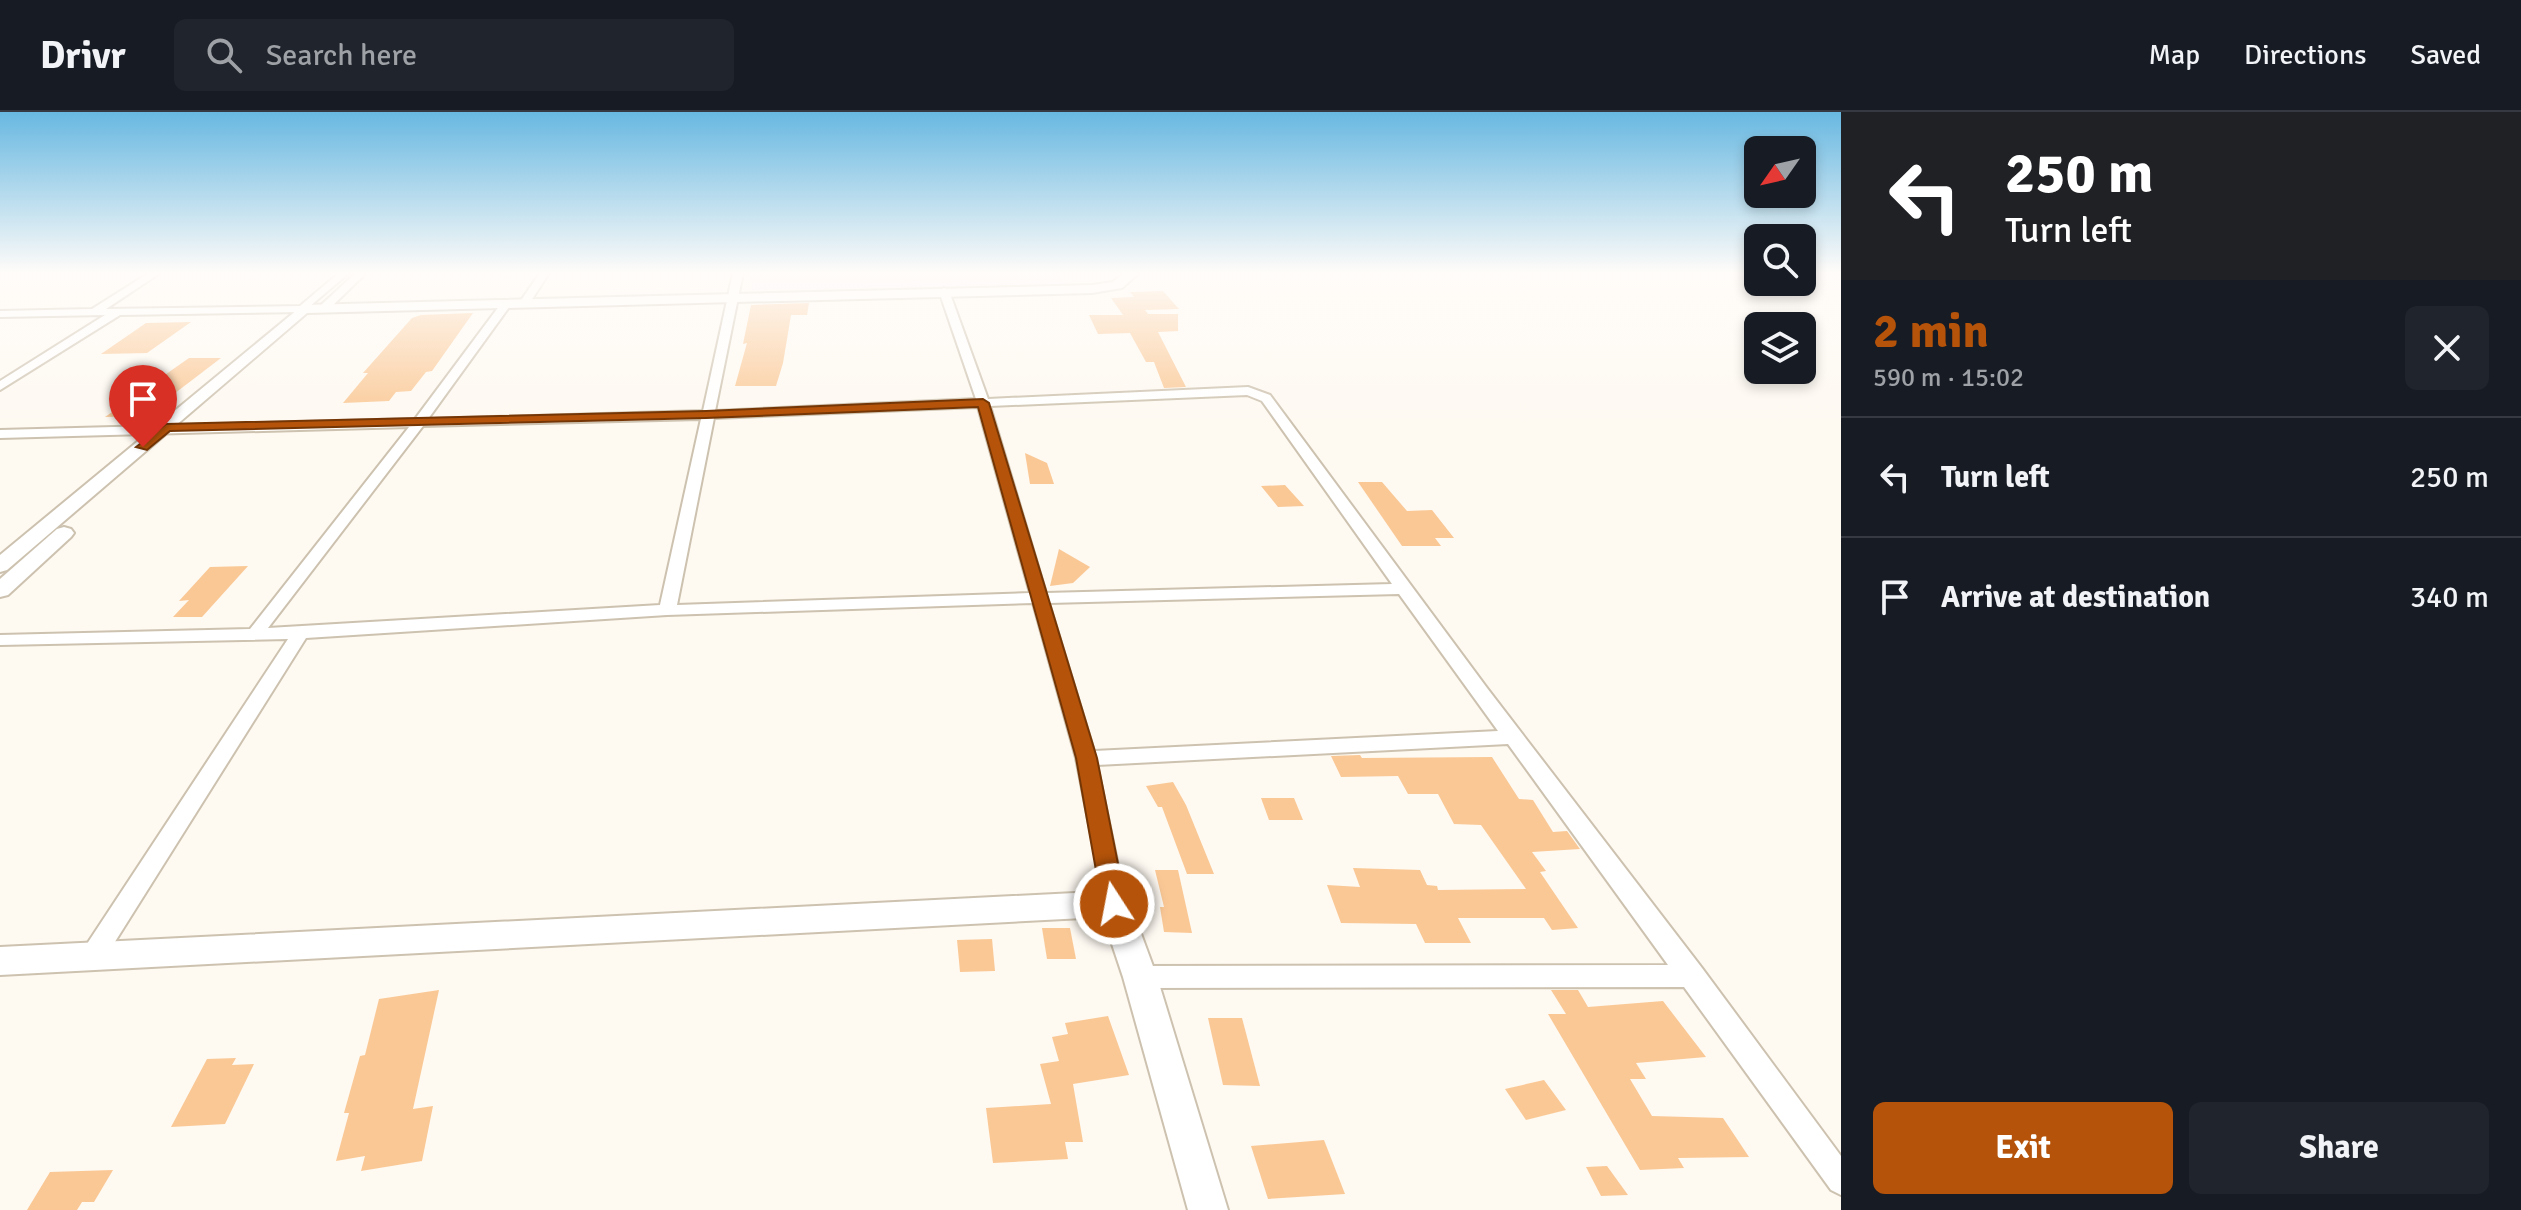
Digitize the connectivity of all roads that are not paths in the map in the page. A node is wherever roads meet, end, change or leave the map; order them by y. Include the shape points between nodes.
1 (99, 324) edge
2 (285, 324) edge
3 (305, 324) edge
4 (491, 324) edge
5 (727, 324) edge
6 (956, 324) edge
7 (0, 386) edge
8 (983, 403) junction
9 (706, 415) junction
10 (421, 420) junction
11 (166, 427) junction
12 (186, 427) junction
13 (0, 434) edge
14 (0, 566) edge
15 (1401, 589) junction
16 (0, 590) edge
17 (1042, 598) junction
18 (667, 610) junction
19 (256, 633) junction
20 (300, 633) junction
21 (0, 640) edge
22 (1511, 737) junction
23 (1086, 758) junction
24 (1114, 904) junction
25 (92, 957) junction
26 (0, 961) edge
27 (1693, 976) junction
28 (1140, 977) junction
29 (1841, 1180) edge
30 (1208, 1210) edge

1 - 7 street
2 - 11 street
3 - 12 street
4 - 10 street
5 - 9 street
6 - 8 street
8 - 9 street
8 - 15 street via 1259,394
8 - 17 street
9 - 10 street
9 - 18 street
10 - 12 street
10 - 19 street
11 - 12 street
11 - 13 street
11 - 14 street
12 - 16 street
15 - 17 street
15 - 22 street
17 - 18 street
17 - 23 street
18 - 20 street
19 - 20 street
19 - 21 street
20 - 25 street
22 - 23 street
22 - 27 street
23 - 24 street
24 - 25 street
24 - 28 street
25 - 26 street
27 - 28 street
27 - 29 street
28 - 30 street

